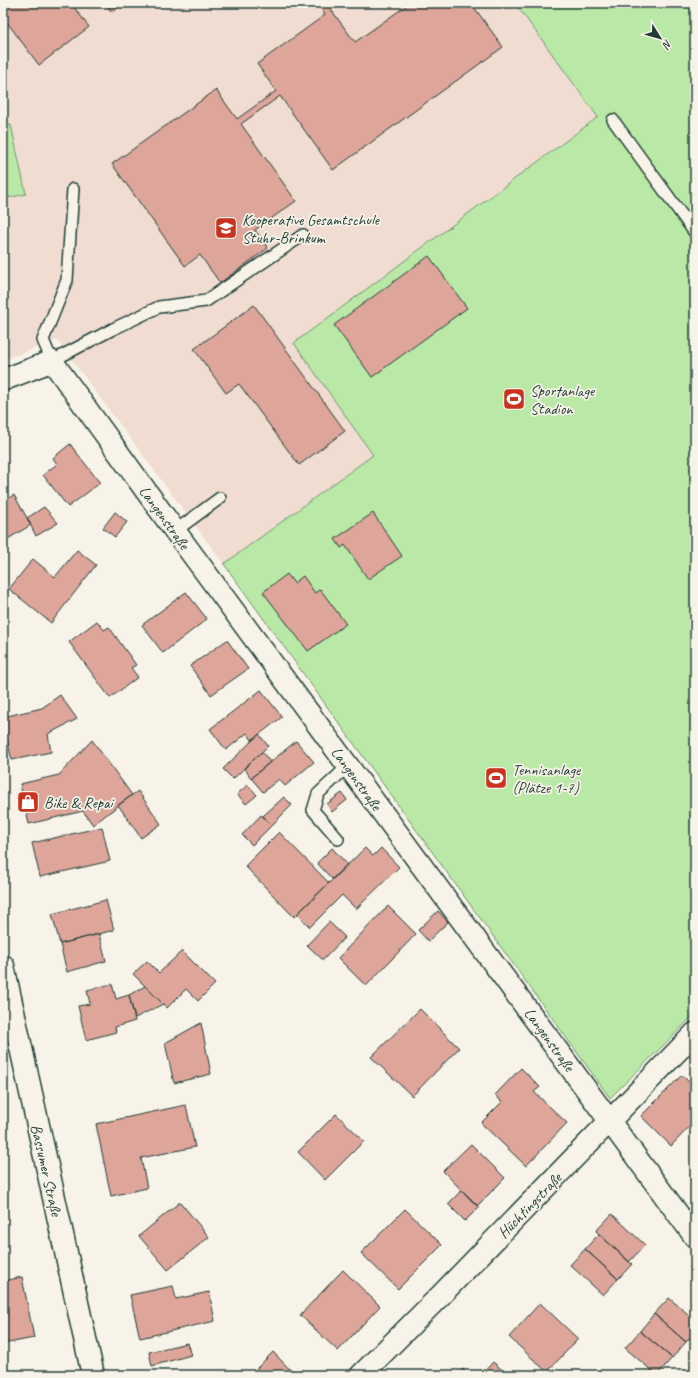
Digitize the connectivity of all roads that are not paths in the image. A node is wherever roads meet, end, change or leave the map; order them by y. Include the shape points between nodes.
1 (613, 120) dead end
2 (73, 189) dead end
3 (695, 233) edge
4 (303, 235) dead end
5 (52, 361) junction
6 (3, 380) edge
7 (220, 498) dead end
8 (175, 531) junction
9 (348, 766) junction
10 (338, 839) dead end
11 (3, 966) edge
12 (695, 1033) edge
13 (610, 1121) junction
14 (695, 1237) edge
15 (93, 1375) edge
16 (361, 1375) edge

1 - 3 lane
2 - 5 lane via 67,280 43,340
4 - 5 lane via 206,301 159,307
5 - 6 street
5 - 8 street, Langenstraße
7 - 8 lane
8 - 9 street, Langenstraße
9 - 10 lane via 318,794 313,810
9 - 13 street, Langenstraße
11 - 15 street, Bassumer Straße
12 - 13 street, Hüchtingstraße
13 - 14 street, Langenstraße
13 - 16 street, Hüchtingstraße

